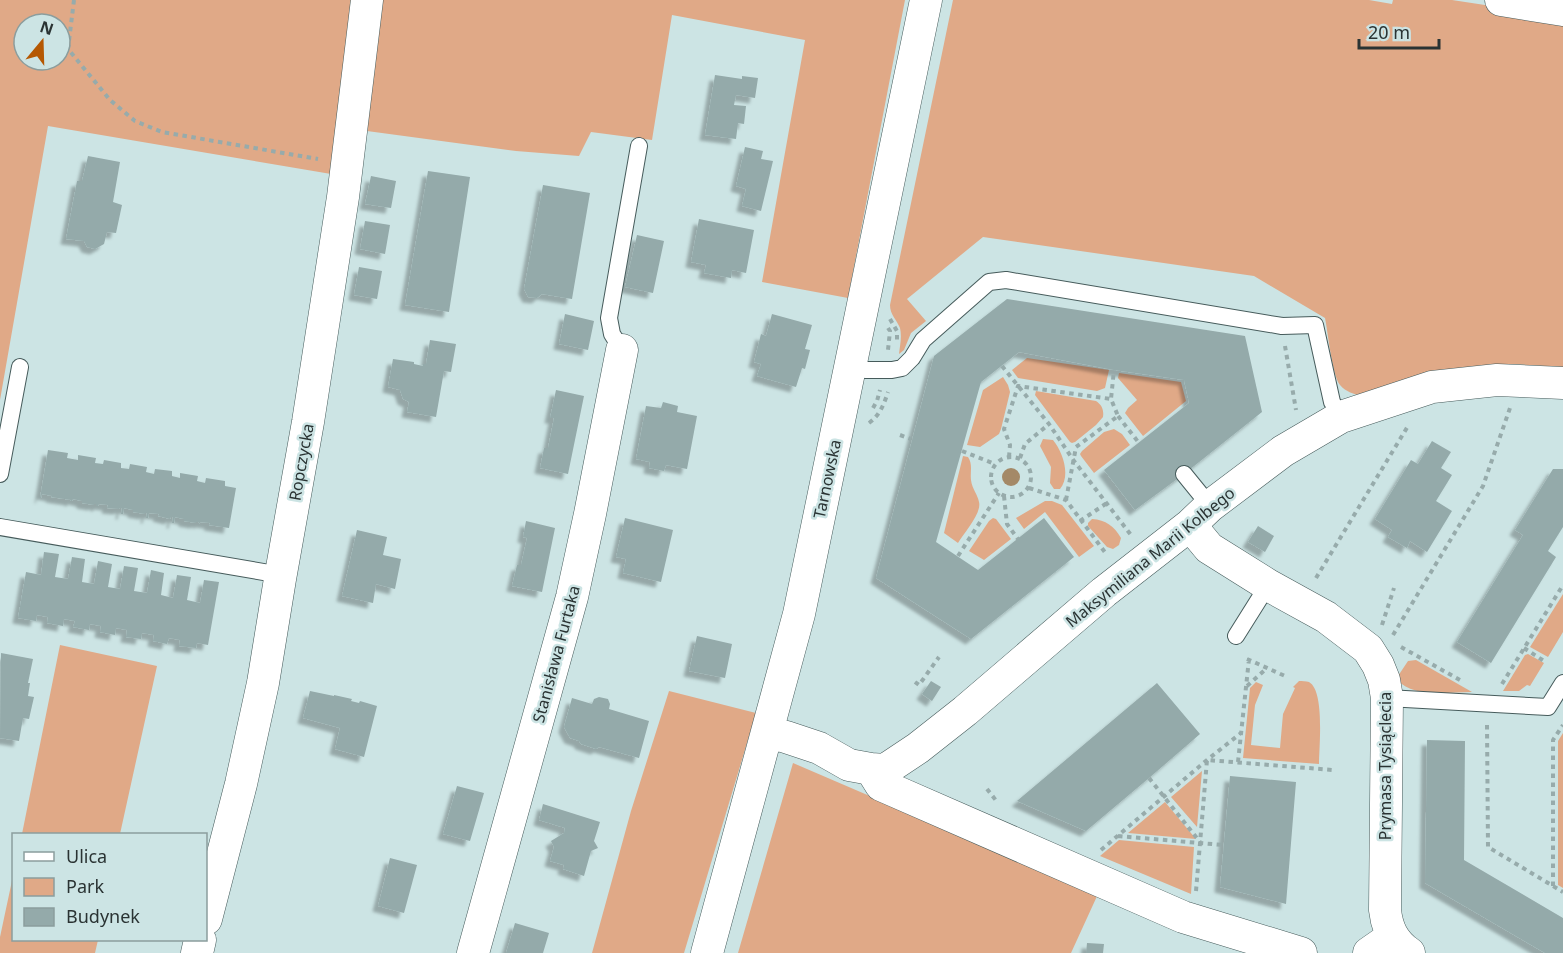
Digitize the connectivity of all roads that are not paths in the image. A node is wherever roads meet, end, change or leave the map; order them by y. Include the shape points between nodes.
1 (367, 0) edge
2 (926, 0) edge
3 (1501, 0) edge
4 (1563, 10) edge
5 (639, 146) dead end
6 (622, 350) joint
7 (851, 366) junction
8 (20, 367) dead end
9 (1563, 383) edge
10 (1341, 417) junction
11 (0, 474) edge
12 (1185, 474) dead end
13 (1200, 516) junction
14 (0, 527) edge
15 (281, 575) junction
16 (1268, 585) junction
17 (1236, 636) dead end
18 (1563, 683) edge
19 (1387, 699) junction
20 (767, 732) junction
21 (871, 769) junction
22 (207, 916) edge
23 (1390, 948) edge
24 (473, 953) edge
25 (707, 953) edge
26 (1301, 953) edge

1 - 15 street, Ropczycka via 343,198
2 - 7 street, Tarnowska
3 - 4 street
5 - 6 lane via 609,318 612,334
6 - 24 street, Stanisława Furtaka via 572,597
7 - 10 lane via 866,370 902,368 923,340 989,282 1006,280 1282,326 1315,325 1332,402
7 - 20 street, Tarnowska via 799,614
8 - 11 lane
9 - 10 street, Maksymiliana Marii Kolbego via 1497,380 1432,387
10 - 13 street, Maksymiliana Marii Kolbego via 1283,451
12 - 13 lane
13 - 16 street, Prymasa Tysiąclecia via 1209,548
13 - 21 street, Maksymiliana Marii Kolbego via 918,748 885,770
14 - 15 lane
15 - 22 street, Ropczycka via 263,683
16 - 17 lane
16 - 19 street, Prymasa Tysiąclecia via 1326,617 1368,649 1384,680
18 - 19 lane via 1548,707
19 - 23 street, Prymasa Tysiąclecia via 1385,910
20 - 21 street via 819,748 849,765
20 - 25 street, Tarnowska
21 - 26 street via 881,785 1183,917

